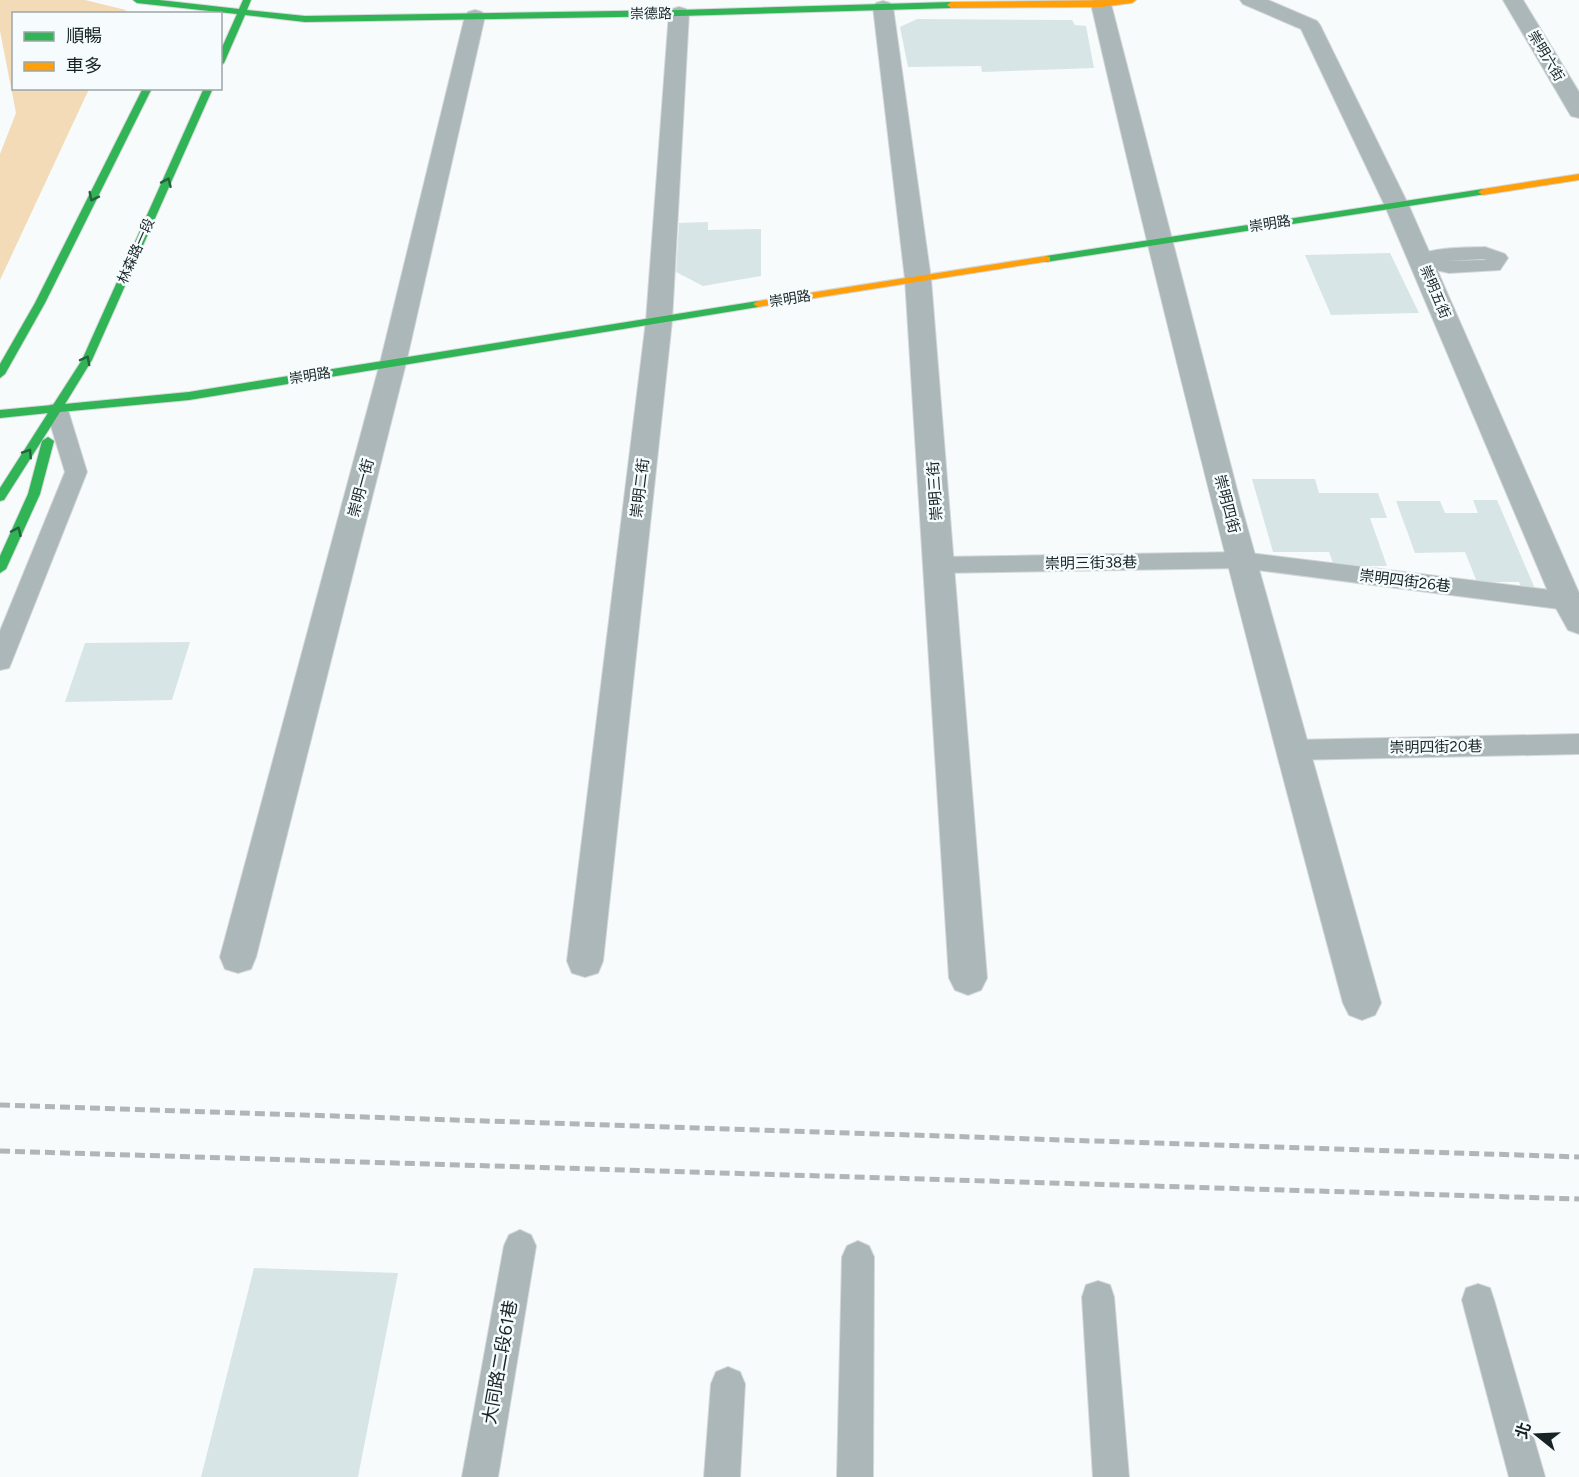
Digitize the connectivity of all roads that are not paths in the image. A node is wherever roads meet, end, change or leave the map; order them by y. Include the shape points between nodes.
1 (137, 0) edge
2 (1132, 0) edge
3 (1250, 0) edge
4 (1513, 0) edge
5 (1101, 4) junction
6 (190, 5) edge
7 (244, 6) edge
8 (883, 7) junction
9 (679, 14) junction
10 (475, 16) junction
11 (222, 58) edge
12 (147, 90) edge
13 (208, 90) edge
14 (1579, 111) edge
15 (1579, 177) edge
16 (1396, 206) junction
17 (1158, 241) junction
18 (918, 279) junction
19 (659, 321) junction
20 (393, 363) junction
21 (0, 374) edge
22 (57, 410) junction
23 (0, 414) edge
24 (0, 497) edge
25 (1242, 560) junction
26 (940, 565) junction
27 (0, 568) edge
28 (1573, 611) edge
29 (0, 661) edge
30 (1579, 744) edge
31 (1292, 750) junction
32 (238, 957) dead end
33 (585, 961) dead end
34 (968, 978) dead end
35 (1362, 1003) dead end
36 (520, 1246) dead end
37 (858, 1257) dead end
38 (1098, 1297) dead end
39 (1478, 1300) dead end
40 (728, 1384) dead end
41 (480, 1477) edge
42 (722, 1477) edge
43 (855, 1477) edge
44 (1111, 1477) edge
45 (1527, 1477) edge

1 - 6 street, 崇德路
2 - 5 street, 崇德路
3 - 16 street, 崇明五街 via 1310,25
4 - 14 street, 崇明六街
5 - 8 street, 崇德路
5 - 17 street, 崇明四街
6 - 7 street, 崇德路
7 - 10 street, 崇德路 via 305,19
7 - 11 street
8 - 9 street, 崇德路
8 - 18 street, 崇明三街
9 - 10 street, 崇德路
9 - 19 street, 崇明二街
10 - 20 street, 崇明一街
12 -> 21 street
22 -> 13 street, 林森路一段 via 87,360
15 - 16 street, 崇明路
16 - 17 street, 崇明路
16 - 28 street, 崇明五街
17 - 18 street, 崇明路
17 - 25 street, 崇明四街
18 - 19 street, 崇明路
18 - 26 street, 崇明三街
19 - 20 street, 崇明路
19 - 33 street, 崇明二街
20 - 22 street, 崇明路 via 189,396
20 - 32 street, 崇明一街
22 - 23 street, 崇明路
24 -> 22 street, 林森路一段
27 -> 22 street, 林森路一段 via 34,494
22 - 29 lane via 76,472
25 - 26 lane, 崇明三街38巷
25 - 28 lane, 崇明四街26巷
25 - 31 street, 崇明四街
26 - 34 street, 崇明三街
30 - 31 lane, 崇明四街20巷
31 - 35 street, 崇明四街
36 - 41 lane, 大同路二段61巷
37 - 43 lane
38 - 44 lane
39 - 45 lane
40 - 42 lane

